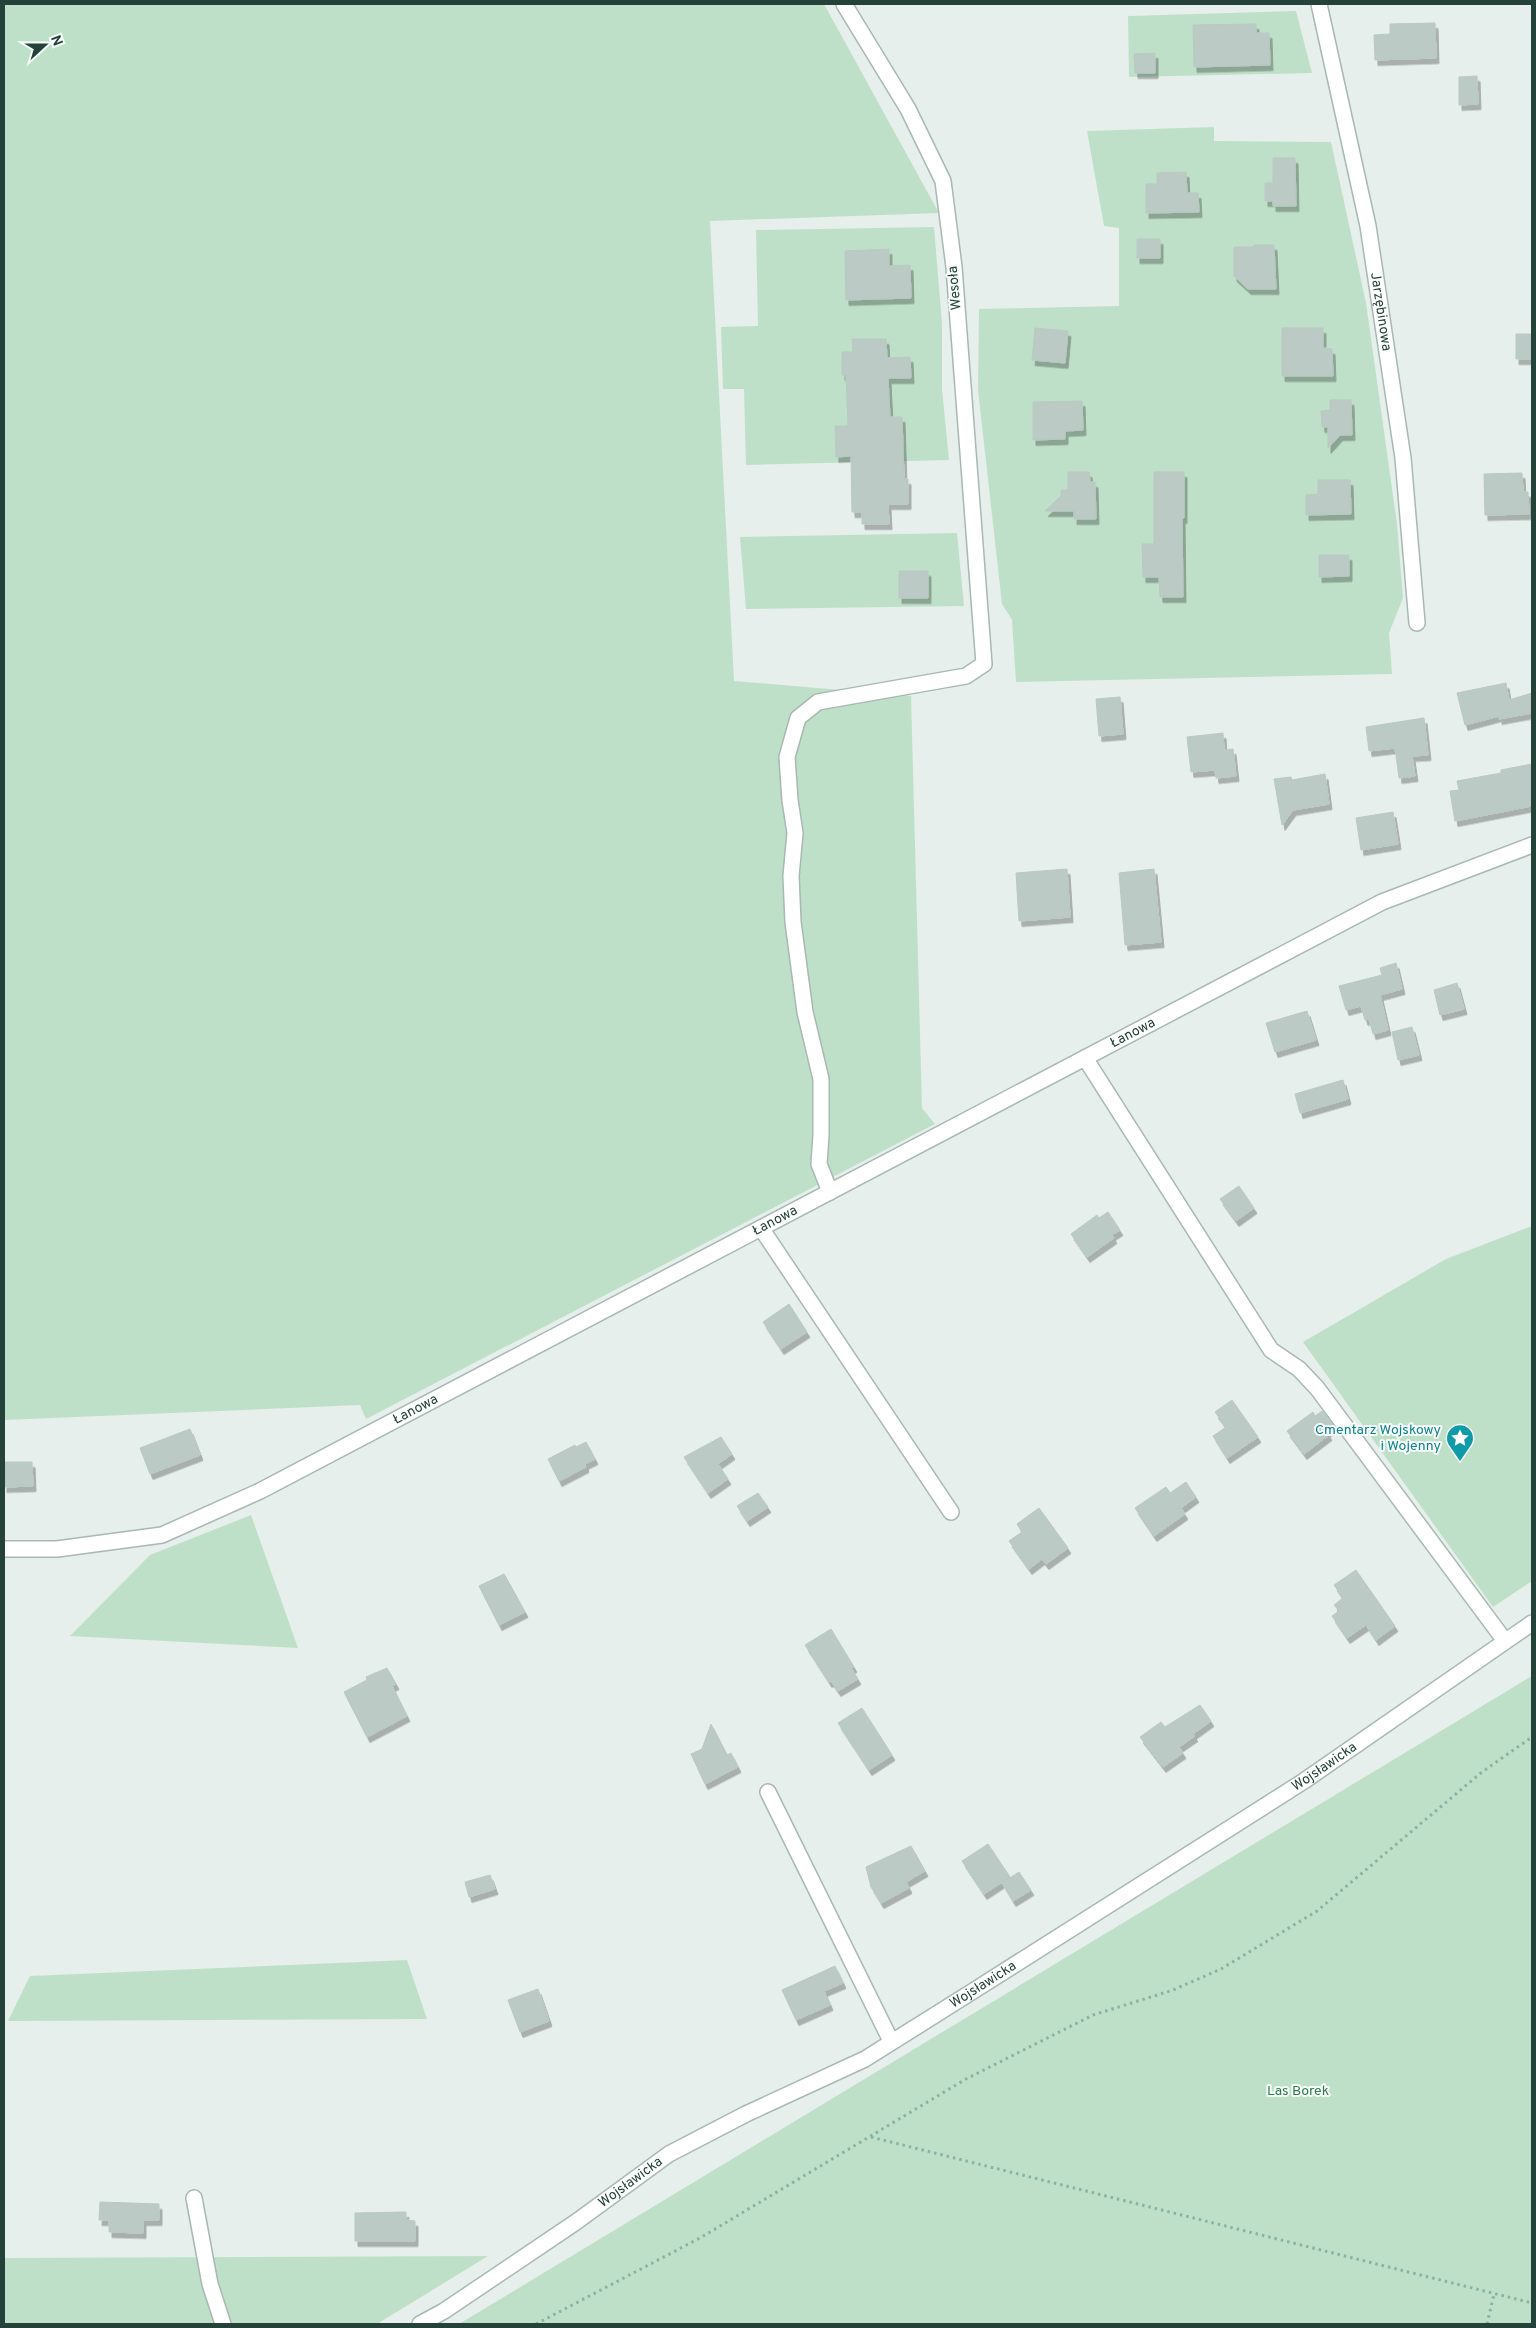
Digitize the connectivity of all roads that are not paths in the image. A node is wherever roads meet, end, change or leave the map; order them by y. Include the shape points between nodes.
1 (844, 4) edge
2 (1319, 4) edge
3 (1417, 624) dead end
4 (1532, 845) edge
5 (1085, 1058) junction
6 (830, 1192) junction
7 (761, 1228) junction
8 (951, 1512) dead end
9 (4, 1549) edge
10 (1532, 1623) edge
11 (1506, 1641) junction
12 (768, 1792) dead end
13 (891, 2042) junction
14 (194, 2198) dead end
15 (222, 2324) edge
16 (420, 2324) edge

1 - 6 street, Wesoła via 908,109 944,181 954,267 984,664 966,676 818,702 798,718 787,757 795,833 791,876 793,922 804,1012 821,1079 819,1164
2 - 3 street, Jarzębinowa via 1368,226 1403,458
4 - 5 street, Łanowa via 1382,902
5 - 6 street, Łanowa
5 - 11 street via 1272,1350 1299,1368 1317,1388
6 - 7 street, Łanowa
7 - 8 street
7 - 9 street, Łanowa via 260,1491 162,1534 57,1549
10 - 11 street, Wojsławicka
11 - 13 street, Wojsławicka via 1304,1781
12 - 13 street
13 - 16 street, Wojsławicka via 865,2059 669,2154 576,2222
14 - 15 street via 210,2284

